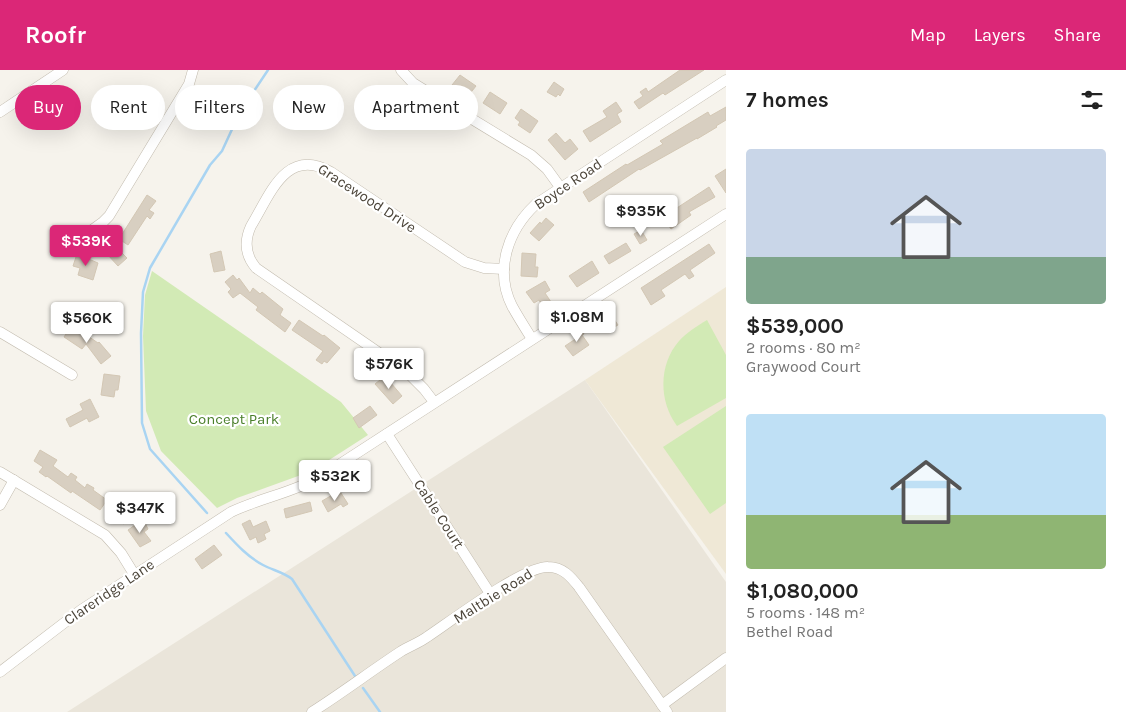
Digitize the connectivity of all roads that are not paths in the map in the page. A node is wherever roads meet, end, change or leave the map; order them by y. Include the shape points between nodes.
1 (63, 70) edge
2 (193, 70) edge
3 (401, 70) edge
4 (726, 80) edge
5 (0, 112) edge
6 (560, 187) junction
7 (726, 214) edge
8 (92, 230) dead end
9 (504, 268) junction
10 (0, 332) edge
11 (532, 339) junction
12 (72, 375) dead end
13 (434, 402) junction
14 (387, 434) junction
15 (0, 472) edge
16 (14, 480) junction
17 (0, 505) edge
18 (134, 574) junction
19 (491, 595) junction
20 (726, 658) edge
21 (0, 672) edge
22 (664, 709) edge
23 (312, 712) edge

1 - 5 street
2 - 8 street via 189,84 114,208 104,222
3 - 6 street via 413,83 531,155
4 - 6 street, Boyce Road
6 - 9 street, Boyce Road via 536,204 519,222 509,242
7 - 11 street, Clareridge Lane
9 - 11 street, Boyce Road via 505,285 512,305
9 - 13 street, Gracewood Drive via 484,268 465,262 331,172 311,163 284,173 251,226 246,250 256,268 407,372
10 - 12 street
11 - 13 street, Clareridge Lane
13 - 14 street, Clareridge Lane
14 - 18 street, Clareridge Lane via 306,486 231,512
14 - 19 street, Cable Court
15 - 16 street
16 - 17 street
16 - 18 street via 105,536
18 - 21 street, Clareridge Lane
19 - 22 street, Maltbie Road via 531,570 548,567 568,574
19 - 23 street, Maltbie Road via 402,650
20 - 22 street

